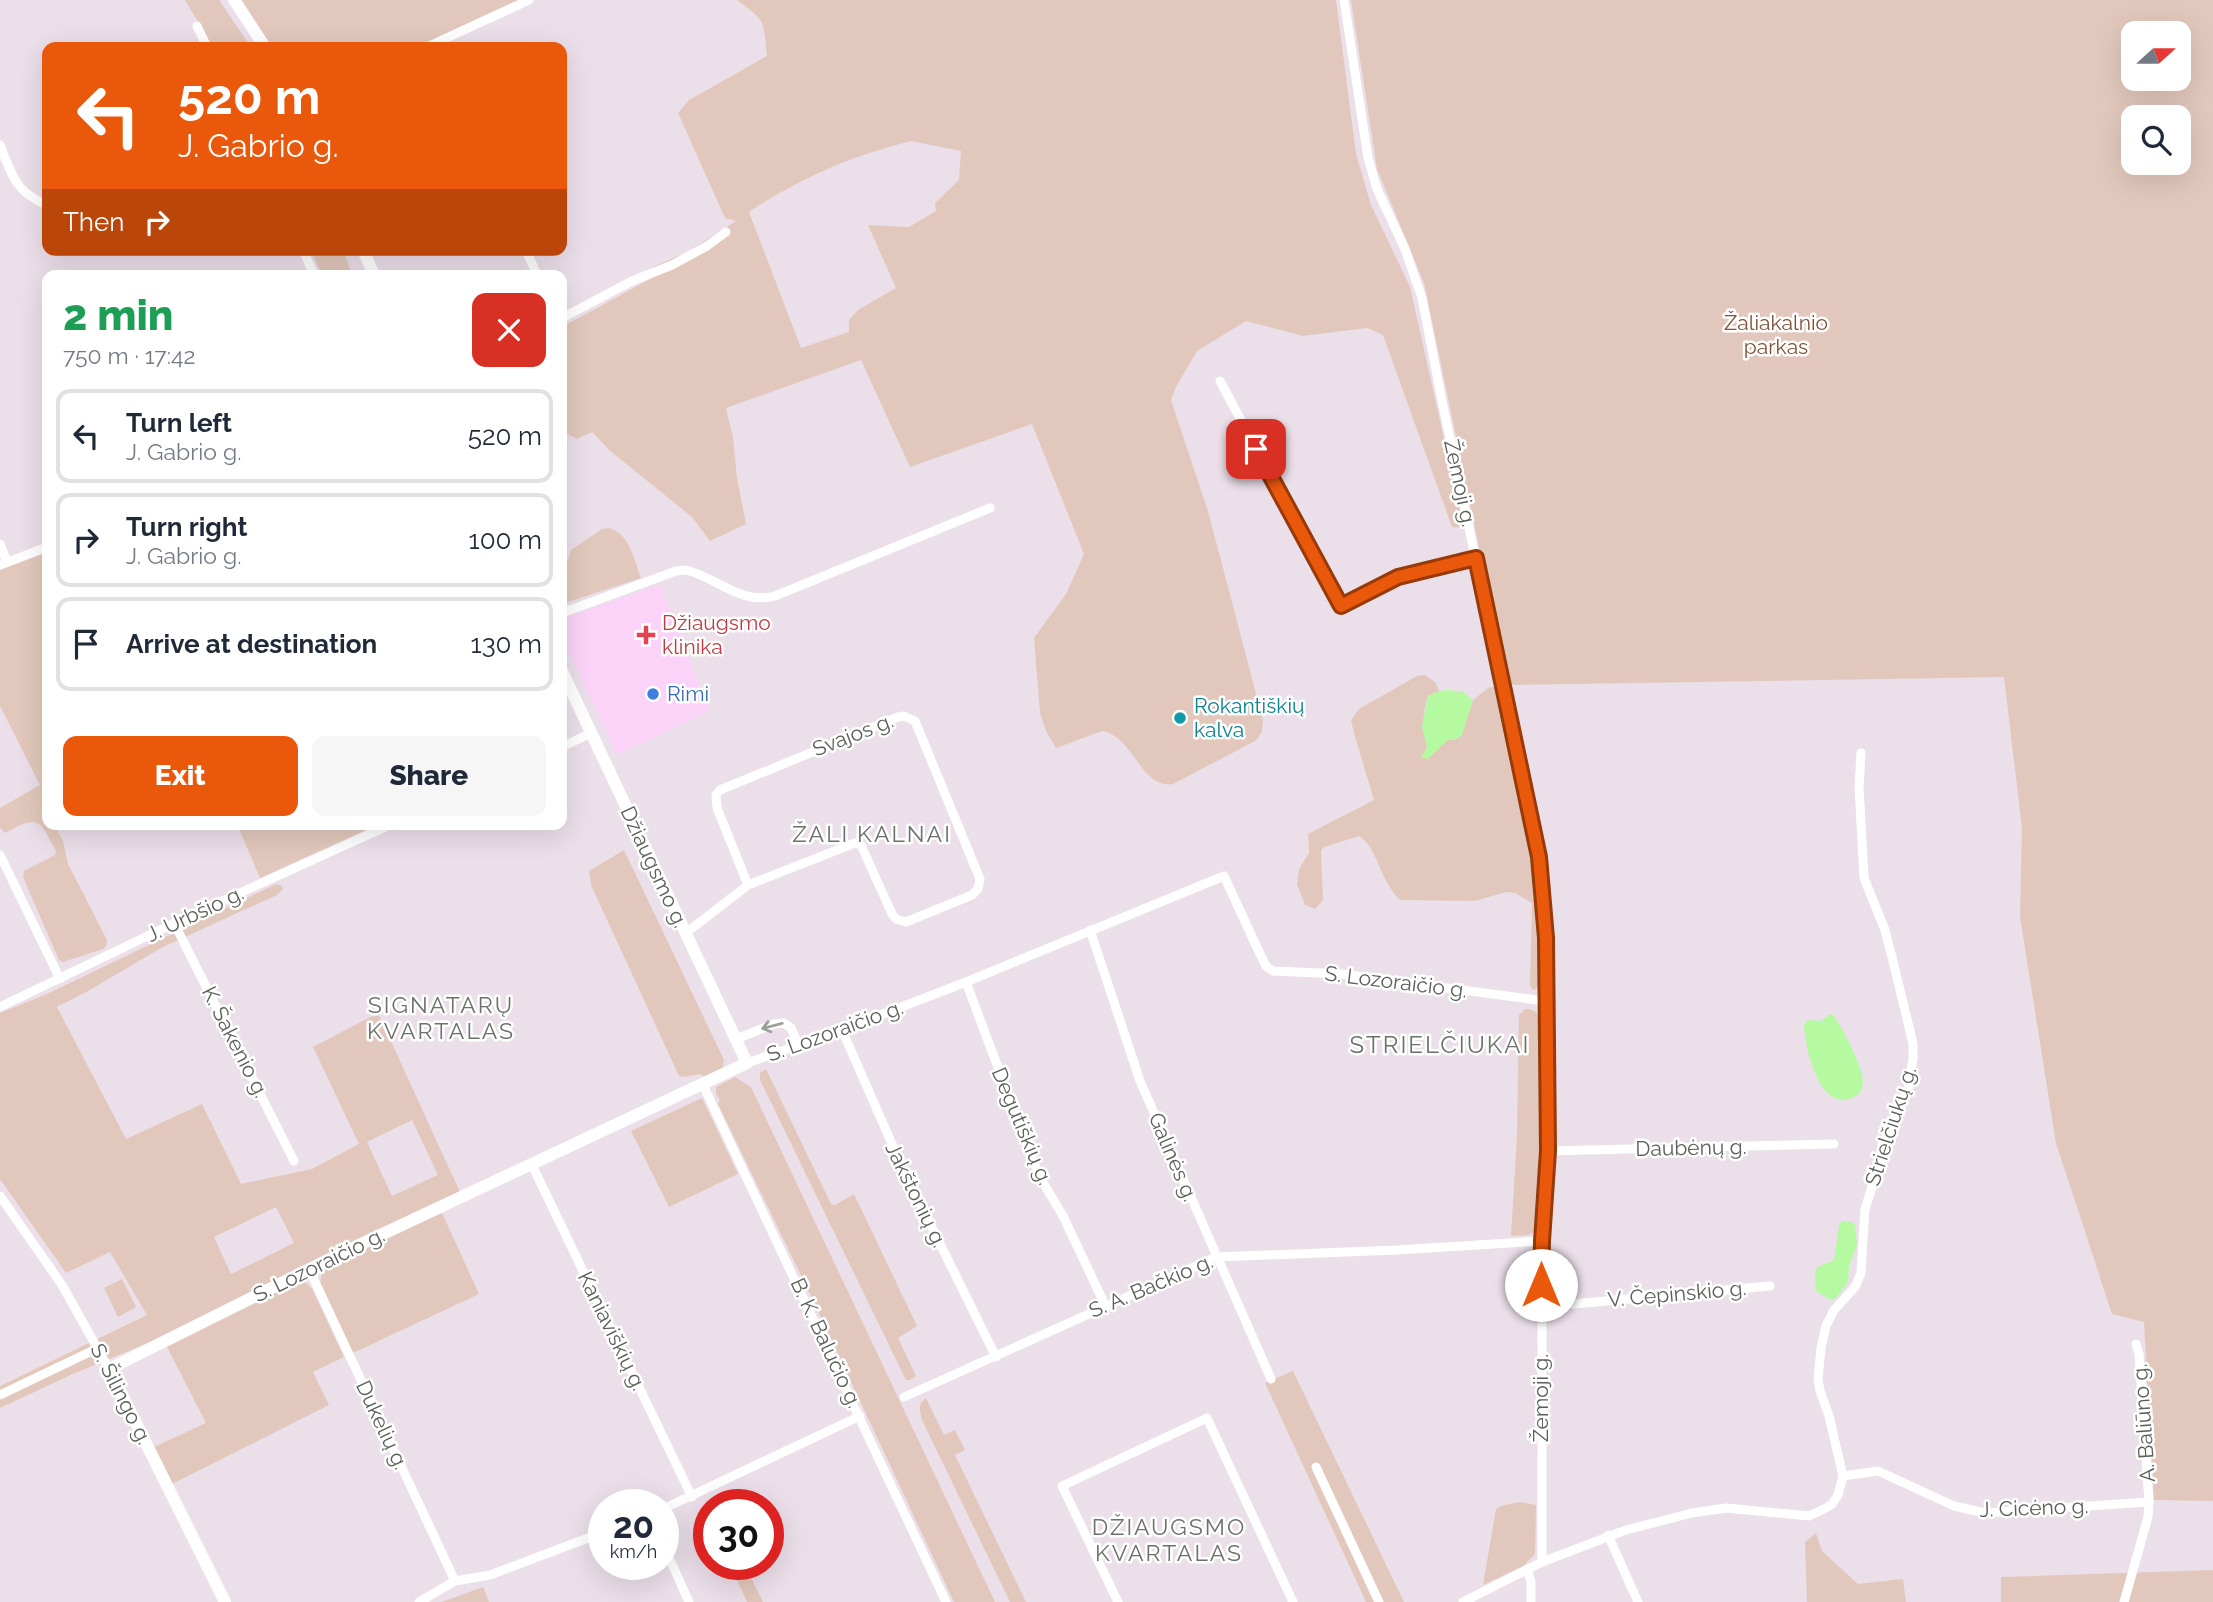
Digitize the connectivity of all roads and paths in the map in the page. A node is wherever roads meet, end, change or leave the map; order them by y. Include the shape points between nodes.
1 (234, 0) edge
2 (529, 0) edge
3 (1344, 0) edge
4 (197, 26) dead end
5 (205, 42) edge
6 (262, 42) edge
7 (440, 42) edge
8 (0, 145) edge
9 (42, 202) edge
10 (726, 232) dead end
11 (567, 315) edge
12 (1220, 382) dead end
13 (990, 508) dead end
14 (0, 544) edge
15 (42, 549) edge
16 (1476, 558) junction
17 (4, 564) edge
18 (567, 611) edge
19 (567, 682) edge
20 (591, 733) junction
21 (567, 745) edge
22 (1861, 753) dead end
23 (378, 830) edge
24 (0, 855) edge
25 (748, 885) junction
26 (174, 923) junction
27 (1090, 930) junction
28 (686, 933) junction
29 (60, 979) junction
30 (966, 982) junction
31 (1545, 1000) junction
32 (0, 1007) edge
33 (842, 1030) junction
34 (736, 1039) junction
35 (798, 1044) junction
36 (747, 1063) junction
37 (703, 1085) junction
38 (1834, 1144) dead end
39 (1548, 1151) junction
40 (294, 1161) dead end
41 (532, 1165) junction
42 (0, 1196) edge
43 (1542, 1241) junction
44 (1216, 1256) junction
45 (309, 1269) junction
46 (1770, 1286) dead end
47 (1105, 1305) junction
48 (1541, 1307) junction
49 (2137, 1344) dead end
50 (98, 1348) junction
51 (996, 1357) junction
52 (109, 1368) junction
53 (1271, 1379) dead end
54 (0, 1395) edge
55 (904, 1397) dead end
56 (860, 1416) junction
57 (1316, 1467) dead end
58 (1843, 1476) junction
59 (692, 1497) junction
60 (679, 1502) edge
61 (2149, 1502) junction
62 (1608, 1535) junction
63 (588, 1538) edge
64 (1542, 1562) junction
65 (1527, 1570) junction
66 (679, 1580) edge
67 (455, 1581) junction
68 (225, 1602) edge
69 (419, 1602) edge
70 (689, 1602) edge
71 (946, 1602) edge
72 (1118, 1602) edge
73 (1293, 1602) edge
74 (1379, 1602) edge
75 (1463, 1602) edge
76 (1531, 1602) edge
77 (1638, 1602) edge
78 (2124, 1602) edge

1 - 6 street
2 - 7 street
3 - 16 street, Žemoji g. via 1367,158 1422,298
4 - 5 street
8 - 9 street via 16,184
10 - 11 street via 672,265
12 - 16 street via 1341,606 1398,577
13 - 18 street via 763,599 744,596 686,570
14 - 17 street
15 - 17 street
16 - 31 street, Žemoji g. via 1539,857 1546,938
19 - 20 street, Džiaugsmo g.
20 - 21 street
20 - 28 street, Džiaugsmo g.
22 - 58 street, Strielčiukų g. via 1864,878 1885,930 1913,1059 1908,1090 1882,1145 1865,1209 1861,1273 1834,1310 1821,1348 1820,1391
23 - 26 street, J. Urbšio g.
24 - 29 street
25 - 25 street, Svajos g. via 855,843 861,845 892,915 901,921 978,890 980,879 915,721 898,717 720,789 717,808
25 - 28 street, Svajos g.
26 - 29 street, J. Urbšio g.
26 - 40 street, K. Šakenio g.
27 - 30 street, S. Lozoraičio g.
27 - 31 street, S. Lozoraičio g. via 1224,876 1266,966 1273,971 1342,974
27 - 44 street, Galinės g. via 1140,1081
28 - 34 street, Džiaugsmo g.
29 - 32 street, J. Urbšio g.
30 - 33 street, S. Lozoraičio g.
30 - 47 street, Degutiškių g. via 1033,1161
31 - 39 street, Žemoji g.
33 - 35 street, S. Lozoraičio g.
33 - 51 street, Jakštonių g. via 903,1169
35 -> 34 street via 784,1023
34 - 36 street, Džiaugsmo g.
35 - 36 street, S. Lozoraičio g.
36 - 37 street, S. Lozoraičio g.
37 - 41 street, S. Lozoraičio g.
37 - 56 street, B. K. Balučio g.
38 - 39 street, Daubėnų g.
39 - 43 street, Žemoji g.
41 - 45 street, S. Lozoraičio g.
41 - 59 street, Kaniaviškių g.
42 - 50 street, S. Šilingo g. via 62,1285
43 - 44 street, S. A. Bačkio g.
43 - 48 street, Žemoji g.
44 - 47 street, S. A. Bačkio g.
44 - 53 street, Galinės g.
45 - 52 street, S. Lozoraičio g.
45 - 67 street, Dukelių g.
46 - 48 street, V. Čepinskio g.
47 - 51 street, S. A. Bačkio g.
48 - 64 street, Žemoji g.
49 - 61 street, A. Baliūno g.
50 - 52 street, S. Šilingo g.
50 - 54 street
51 - 55 street, S. A. Bačkio g.
52 - 68 street, S. Šilingo g.
56 - 59 street
56 - 71 street, B. K. Balučio g.
57 - 74 street
58 - 61 street, J. Cicėno g. via 1878,1471 1954,1506 1985,1513
58 - 62 street via 1832,1504 1809,1516 1726,1508
59 - 60 street
61 - 78 street, A. Baliūno g.
62 - 64 street
62 - 77 street
63 - 67 street via 490,1575
64 - 65 street
65 - 75 street
65 - 76 street
66 - 70 street
67 - 69 street
72 - 73 street via 1062,1486 1207,1418

